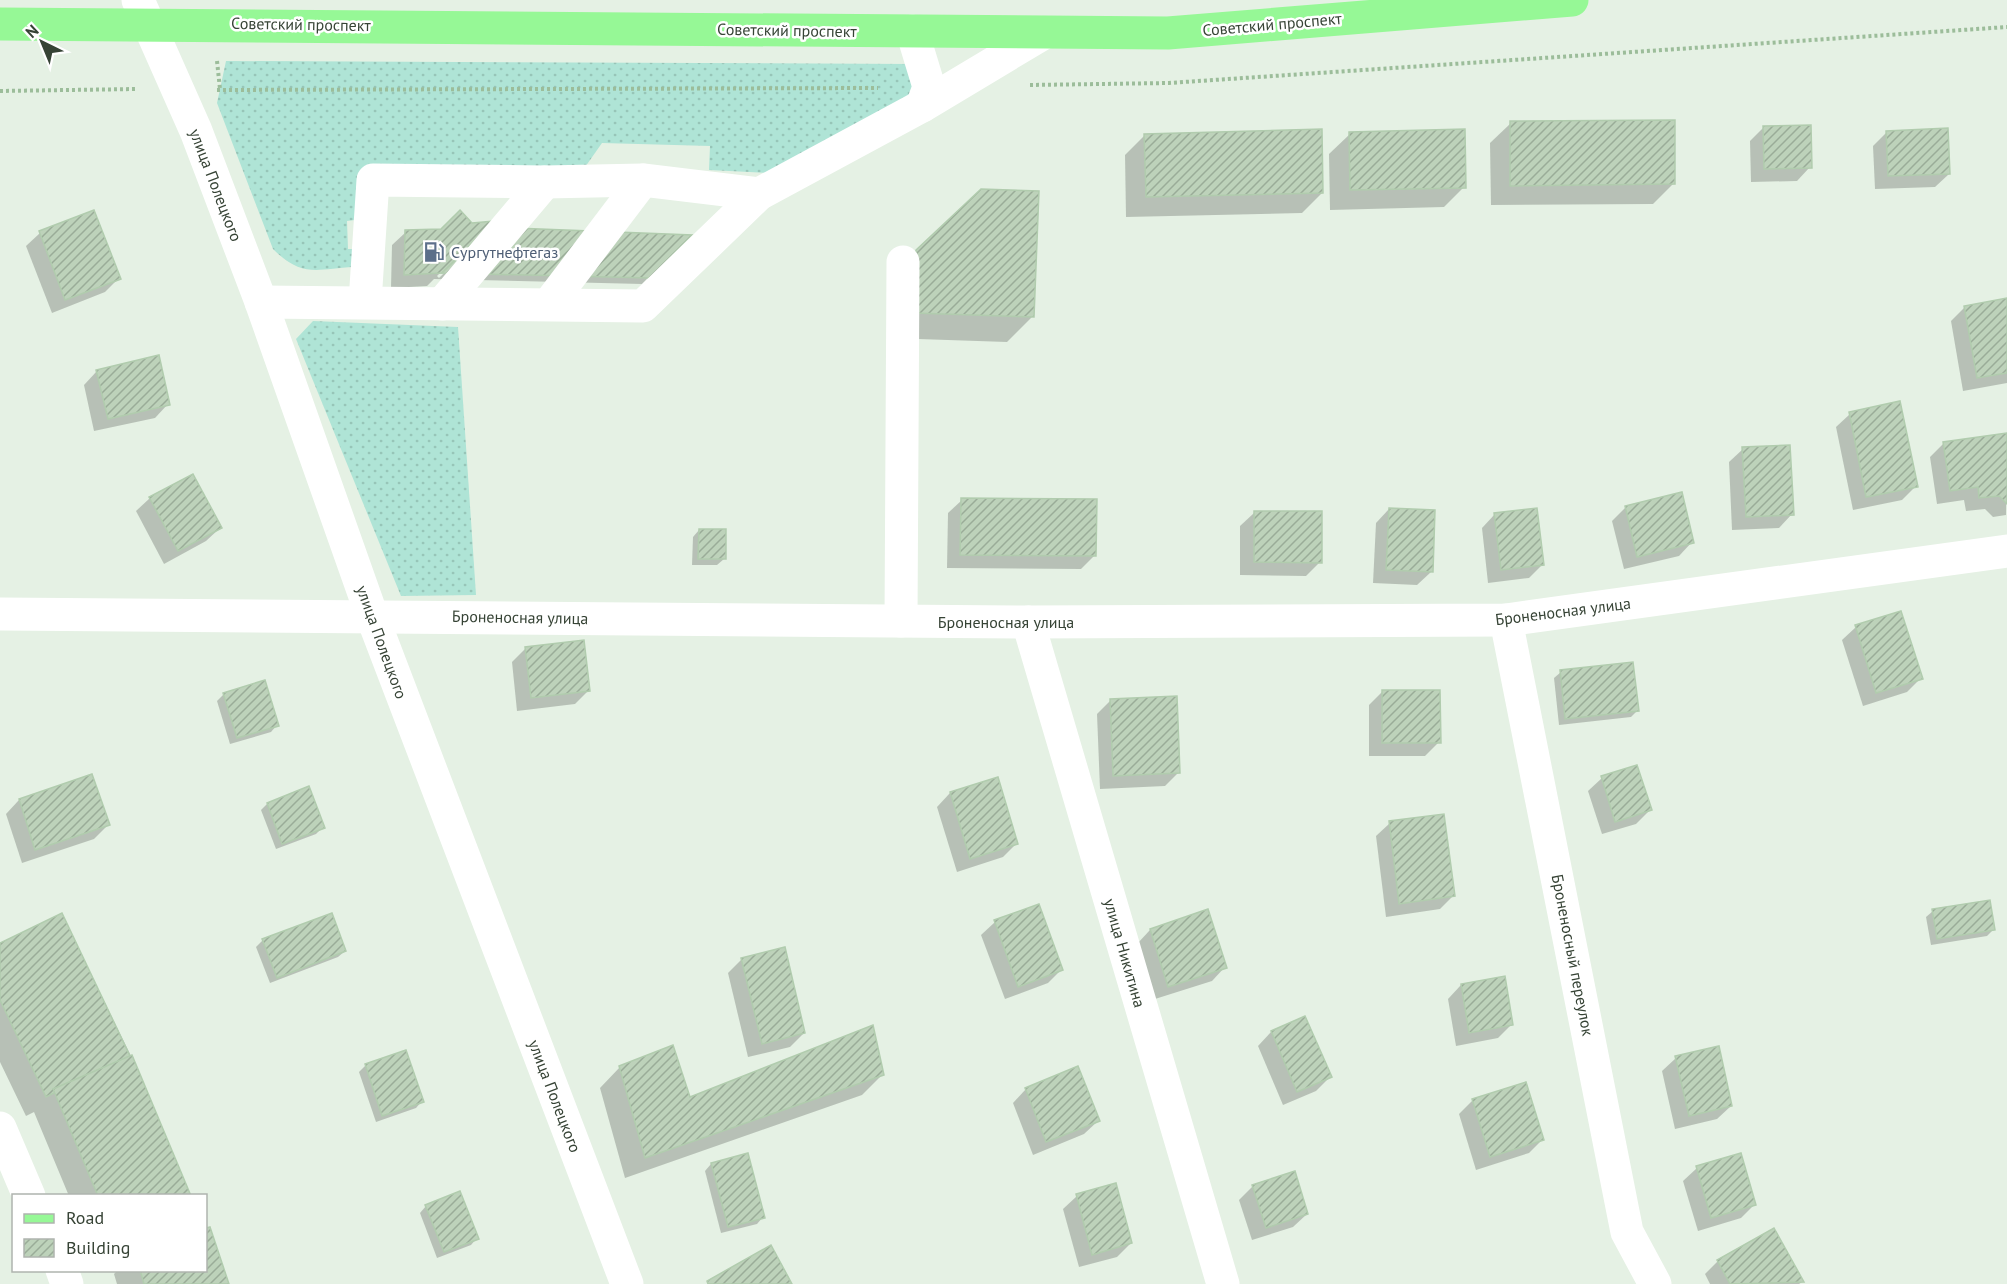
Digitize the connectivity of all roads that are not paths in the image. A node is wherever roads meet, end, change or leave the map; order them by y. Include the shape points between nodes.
1 (1572, 0) edge
2 (143, 12) edge
3 (0, 24) edge
4 (912, 31) junction
5 (1042, 34) junction
6 (922, 106) junction
7 (643, 180) junction
8 (546, 182) junction
9 (759, 194) junction
10 (903, 262) dead end
11 (261, 302) junction
12 (365, 302) junction
13 (442, 303) junction
14 (549, 304) junction
15 (2007, 551) edge
16 (0, 614) edge
17 (372, 616) junction
18 (1506, 620) junction
19 (901, 621) junction
20 (1028, 622) junction
21 (0, 1128) edge
22 (28, 1194) edge
23 (627, 1284) edge
24 (1223, 1284) edge
25 (1655, 1284) edge

1 - 5 main road, Советский проспект via 1168,33
2 - 3 main road, Советский проспект
2 - 4 main road, Советский проспект
2 - 11 street, улица Полецкого via 196,131
4 - 5 main road, Советский проспект
4 - 6 street via 929,87
5 - 6 street
6 - 9 street
7 - 8 street
7 - 9 street
7 - 14 street
8 - 12 street via 373,180
8 - 13 street
9 - 14 street via 643,306
10 - 19 street
11 - 12 street
11 - 17 street, улица Полецкого
12 - 13 street
13 - 14 street
15 - 18 street, Броненосная улица
16 - 17 street, Броненосная улица
17 - 19 street, Броненосная улица
17 - 23 street, улица Полецкого
18 - 20 street, Броненосная улица
18 - 25 street, Броненосный переулок via 1627,1232
19 - 20 street, Броненосная улица
20 - 24 street, улица Никитина
21 - 22 street

